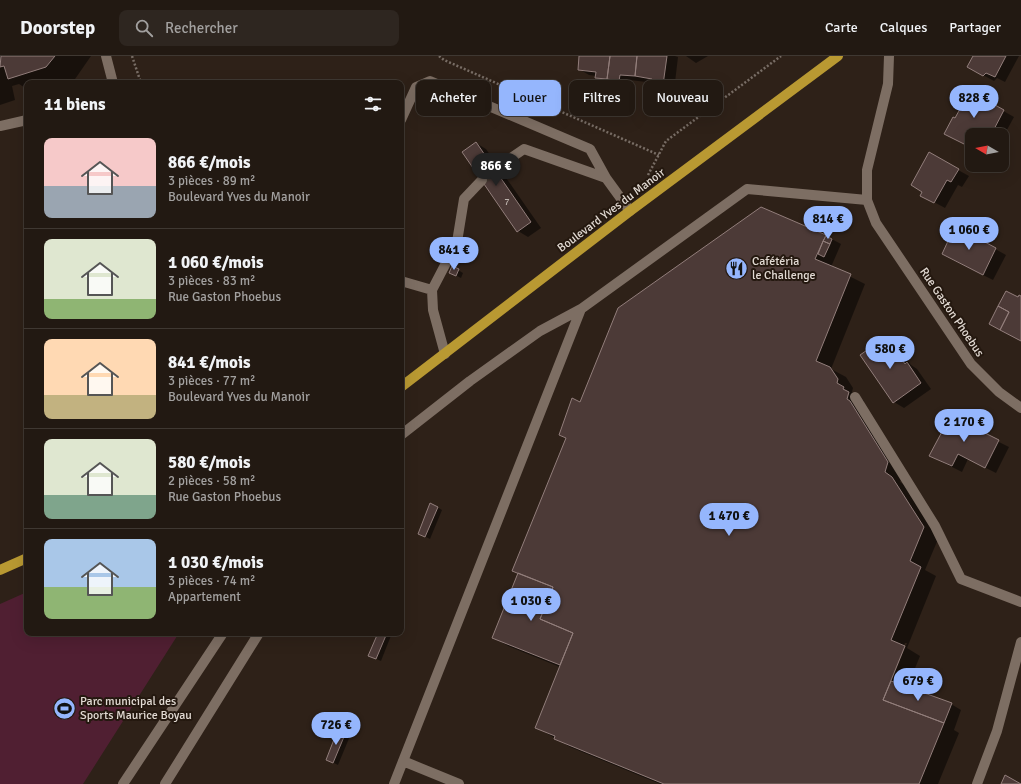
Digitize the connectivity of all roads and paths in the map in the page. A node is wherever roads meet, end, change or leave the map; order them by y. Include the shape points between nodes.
1 (106, 56) edge
2 (132, 56) edge
3 (439, 56) edge
4 (781, 56) edge
5 (838, 56) edge
6 (889, 56) edge
7 (113, 80) edge
8 (140, 80) edge
9 (404, 113) edge
10 (24, 121) edge
11 (0, 126) edge
12 (659, 155) junction
13 (496, 169) tunnel mouth
14 (648, 176) dead end
15 (606, 178) junction
16 (482, 180) tunnel mouth
17 (866, 200) junction
18 (630, 211) junction
19 (404, 282) edge
20 (432, 290) junction
21 (581, 309) junction
22 (445, 354) junction
23 (404, 385) edge
24 (855, 396) dead end
25 (1021, 408) edge
26 (404, 433) edge
27 (24, 559) edge
28 (0, 570) edge
29 (1021, 602) edge
30 (220, 636) edge
31 (258, 636) edge
32 (1021, 642) edge
33 (402, 761) junction
34 (123, 784) edge
35 (165, 784) edge
36 (394, 784) edge
37 (458, 784) edge
38 (977, 784) edge

1 - 7 street
2 - 8 path
3 - 12 path
4 - 12 path via 666,142
5 - 18 main road, Boulevard Yves du Manoir
6 - 17 street, Rue Gaston Phoebus via 888,84 866,170
9 - 15 street via 416,87 430,81 590,149
10 - 11 street
12 - 14 path
13 - 15 street via 524,149
15 - 18 street
16 - 20 street via 464,199 457,242
17 - 21 street via 747,189
17 - 25 street, Rue Gaston Phoebus via 876,223 971,364 999,392
18 - 22 main road, Boulevard Yves du Manoir
19 - 20 street
20 - 22 street via 433,310
21 - 26 street via 540,331
21 - 33 street
22 - 23 main road, Boulevard Yves du Manoir
24 - 29 street via 935,526 961,579
27 - 28 main road
30 - 34 street
31 - 35 street
32 - 38 street via 997,731
33 - 36 street
33 - 37 street

